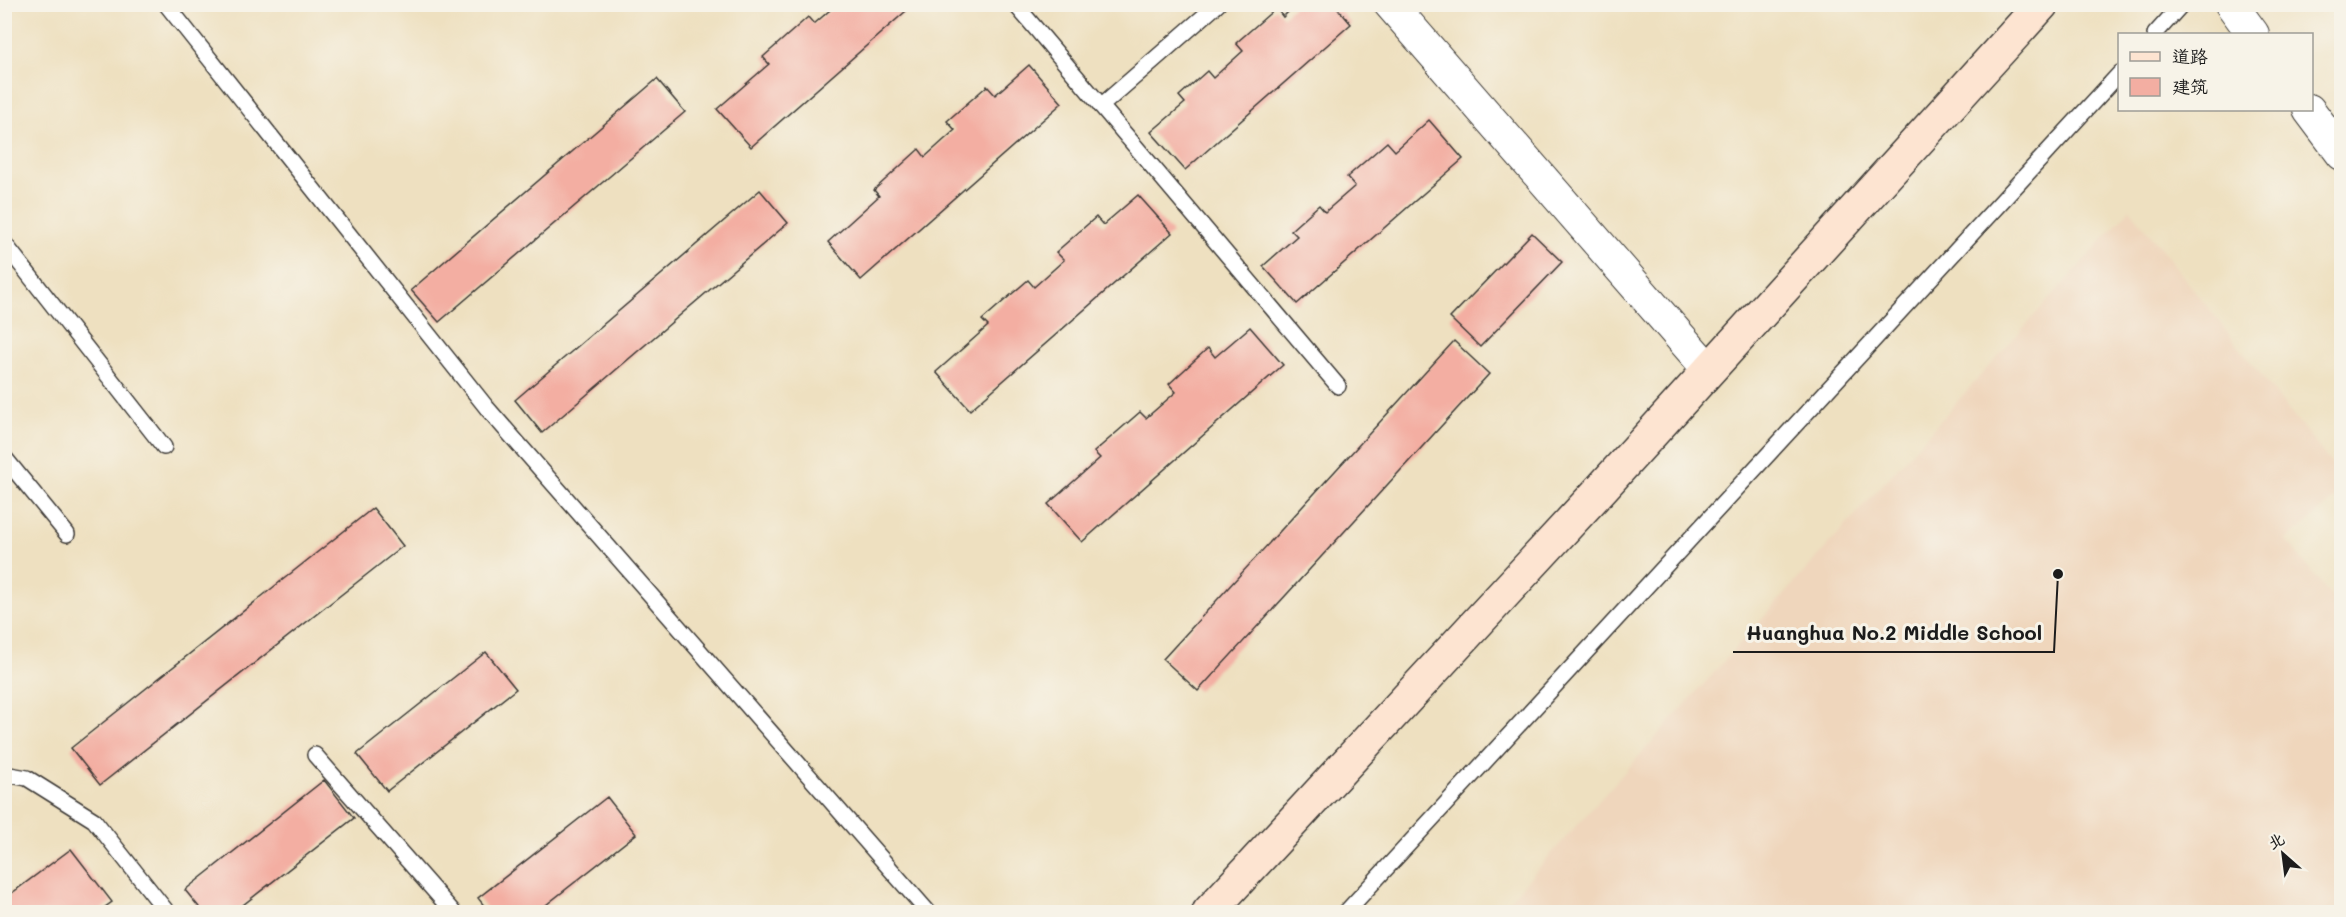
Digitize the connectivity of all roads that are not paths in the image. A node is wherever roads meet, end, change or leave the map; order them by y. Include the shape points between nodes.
1 (166, 4) edge
2 (1015, 4) edge
3 (1218, 4) edge
4 (1390, 4) edge
5 (2042, 4) edge
6 (2182, 4) edge
7 (2231, 4) edge
8 (2155, 33) edge
9 (2252, 33) edge
10 (2118, 75) edge
11 (1101, 106) junction
12 (2310, 111) edge
13 (2342, 154) edge
14 (4, 243) edge
15 (1709, 370) junction
16 (1338, 386) dead end
17 (164, 447) dead end
18 (4, 457) edge
19 (67, 534) dead end
20 (315, 755) dead end
21 (4, 774) edge
22 (167, 912) edge
23 (453, 912) edge
24 (928, 912) edge
25 (1209, 912) edge
26 (1346, 912) edge

1 - 24 lane via 488,408
2 - 11 lane
3 - 11 lane
4 - 15 street
5 - 15 street
6 - 8 lane
7 - 9 street
10 - 26 lane
11 - 16 lane
12 - 13 street
14 - 17 lane
15 - 25 street
18 - 19 lane
20 - 23 lane
21 - 22 lane via 27,778 94,820

